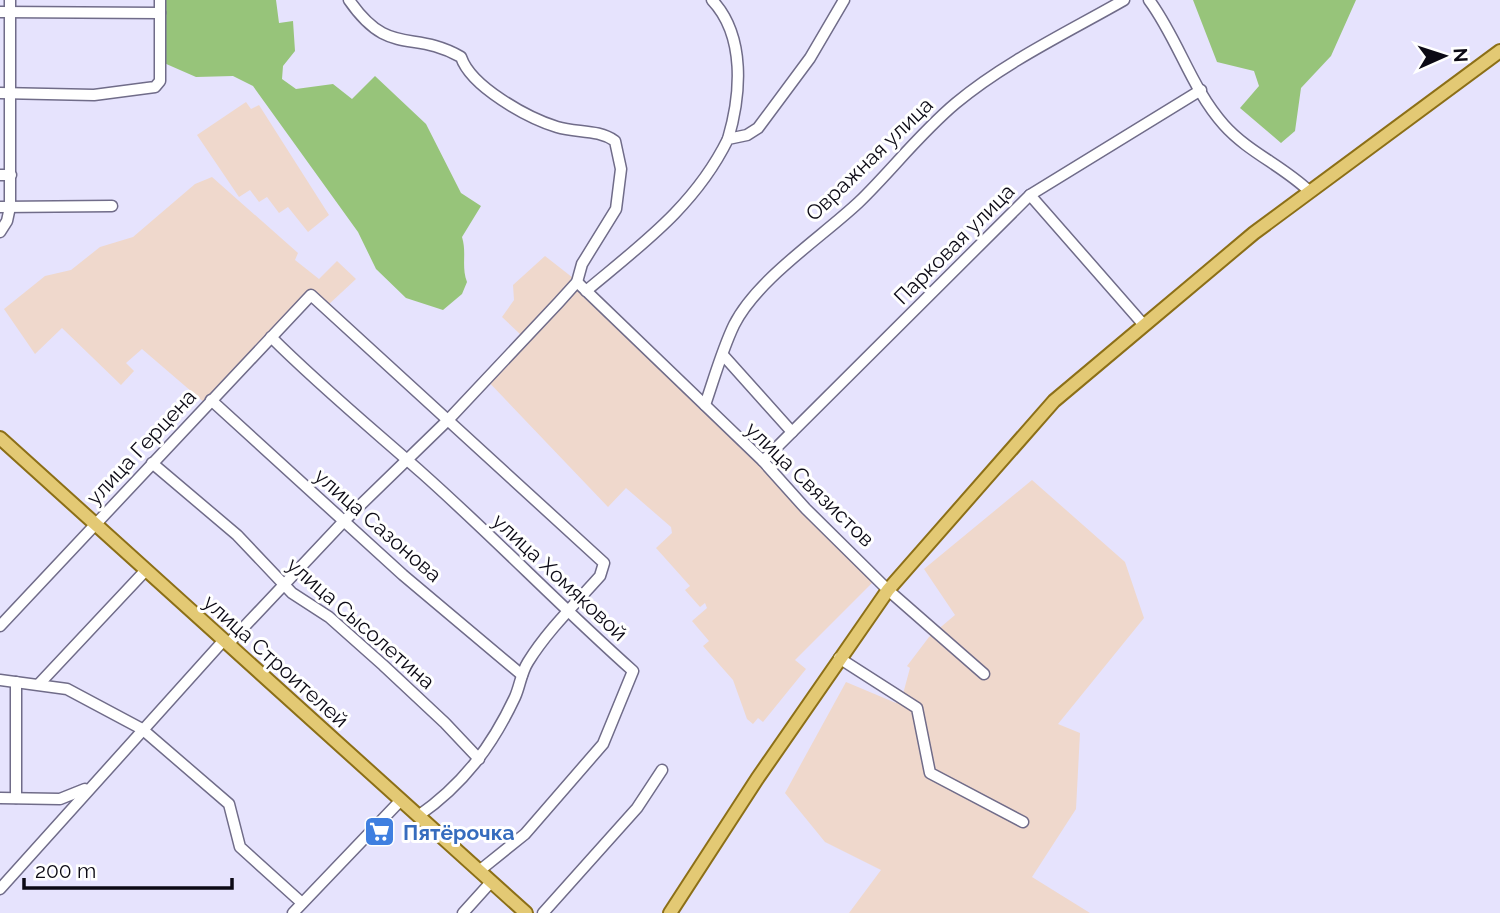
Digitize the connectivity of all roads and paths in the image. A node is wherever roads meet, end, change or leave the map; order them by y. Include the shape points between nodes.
1 (10, 0) edge
2 (160, 0) edge
3 (349, 0) edge
4 (712, 0) edge
5 (844, 0) edge
6 (1124, 0) edge
7 (1149, 0) edge
8 (5, 12) edge
9 (160, 13) junction
10 (1500, 51) edge
11 (1201, 90) junction
12 (6, 93) edge
13 (728, 139) junction
14 (5, 175) edge
15 (1308, 191) junction
16 (1030, 195) junction
17 (112, 206) dead end
18 (5, 207) edge
19 (0, 232) edge
20 (577, 282) junction
21 (586, 291) junction
22 (1143, 324) junction
23 (271, 337) junction
24 (723, 355) junction
25 (211, 400) junction
26 (705, 405) junction
27 (449, 419) junction
28 (792, 432) junction
29 (0, 438) edge
30 (405, 459) junction
31 (762, 461) junction
32 (152, 463) junction
33 (344, 521) junction
34 (95, 524) junction
35 (146, 570) junction
36 (284, 585) junction
37 (888, 590) junction
38 (568, 612) junction
39 (0, 626) edge
40 (226, 642) junction
41 (839, 658) junction
42 (984, 674) dead end
43 (522, 675) junction
44 (0, 680) edge
45 (16, 682) junction
46 (39, 684) junction
47 (142, 729) junction
48 (479, 759) junction
49 (662, 770) dead end
50 (88, 789) junction
51 (0, 798) edge
52 (16, 798) junction
53 (401, 800) junction
54 (418, 816) junction
55 (1023, 822) dead end
56 (479, 871) junction
57 (491, 882) junction
58 (0, 889) edge
59 (302, 903) junction
60 (293, 913) edge
61 (463, 913) edge
62 (526, 913) edge
63 (543, 913) edge
64 (670, 913) edge

1 - 8 street
2 - 9 street
3 - 20 street via 379,33 407,43 433,43 461,57 466,70 512,107 557,127 604,133 615,141 621,169 615,209 582,264
4 - 13 street via 722,10 740,66 736,113
5 - 13 street via 810,58 758,128
6 - 24 street, Овражная улица via 1004,70 920,134 859,202 755,296 734,324
7 - 11 street
8 - 9 street
8 - 12 street
9 - 12 street via 160,81 155,87 94,95
10 - 15 main road
11 - 15 street via 1225,126
11 - 16 street, Парковая улица
12 - 14 street
13 - 21 street via 685,206
14 - 18 street
15 - 22 main road
16 - 22 street
16 - 28 street, Парковая улица
17 - 18 street
18 - 19 street via 8,221
20 - 21 street, улица Связистов
20 - 27 street
21 - 26 street, улица Связистов
22 - 37 main road via 1054,401
23 - 25 street, улица Герцена
23 - 27 street, улица Герцена via 311,295
23 - 30 street, улица Хомяковой
24 - 26 street, Овражная улица
24 - 28 street, улица Связистов
25 - 32 street, улица Герцена
25 - 33 street, улица Сазонова
26 - 31 street, улица Связистов
27 - 30 street
27 - 38 street via 604,563 600,576
28 - 31 street, Парковая улица
29 - 34 main road, улица Строителей
30 - 33 street
30 - 38 street, улица Хомяковой
31 - 37 street, улица Связистов
32 - 34 street, улица Герцена
32 - 36 street, улица Сысолетина via 237,535
33 - 36 street
33 - 43 street, улица Сазонова
34 - 35 main road, улица Строителей
34 - 39 street, улица Герцена
35 - 40 main road, улица Строителей
35 - 46 street
36 - 40 street
36 - 48 street, улица Сысолетина via 383,665
37 - 41 main road
37 - 42 street, улица Связистов
38 - 43 street
38 - 56 street, улица Хомяковой via 633,671 622,705 603,744 569,786 525,834
40 - 47 street
40 - 53 main road, улица Строителей
41 - 55 street via 917,708 930,774
41 - 64 main road
43 - 48 street via 492,742
44 - 45 street
45 - 46 street
45 - 52 street
46 - 47 street via 67,689
47 - 50 street
47 - 59 street via 229,804 240,847
48 - 54 street via 443,799
49 - 63 street via 637,808
50 - 52 street via 61,799
50 - 58 street
51 - 52 street
53 - 54 main road, улица Строителей
53 - 59 street
54 - 56 main road, улица Строителей
56 - 57 main road, улица Строителей
57 - 61 street
57 - 62 main road, улица Строителей
59 - 60 street

